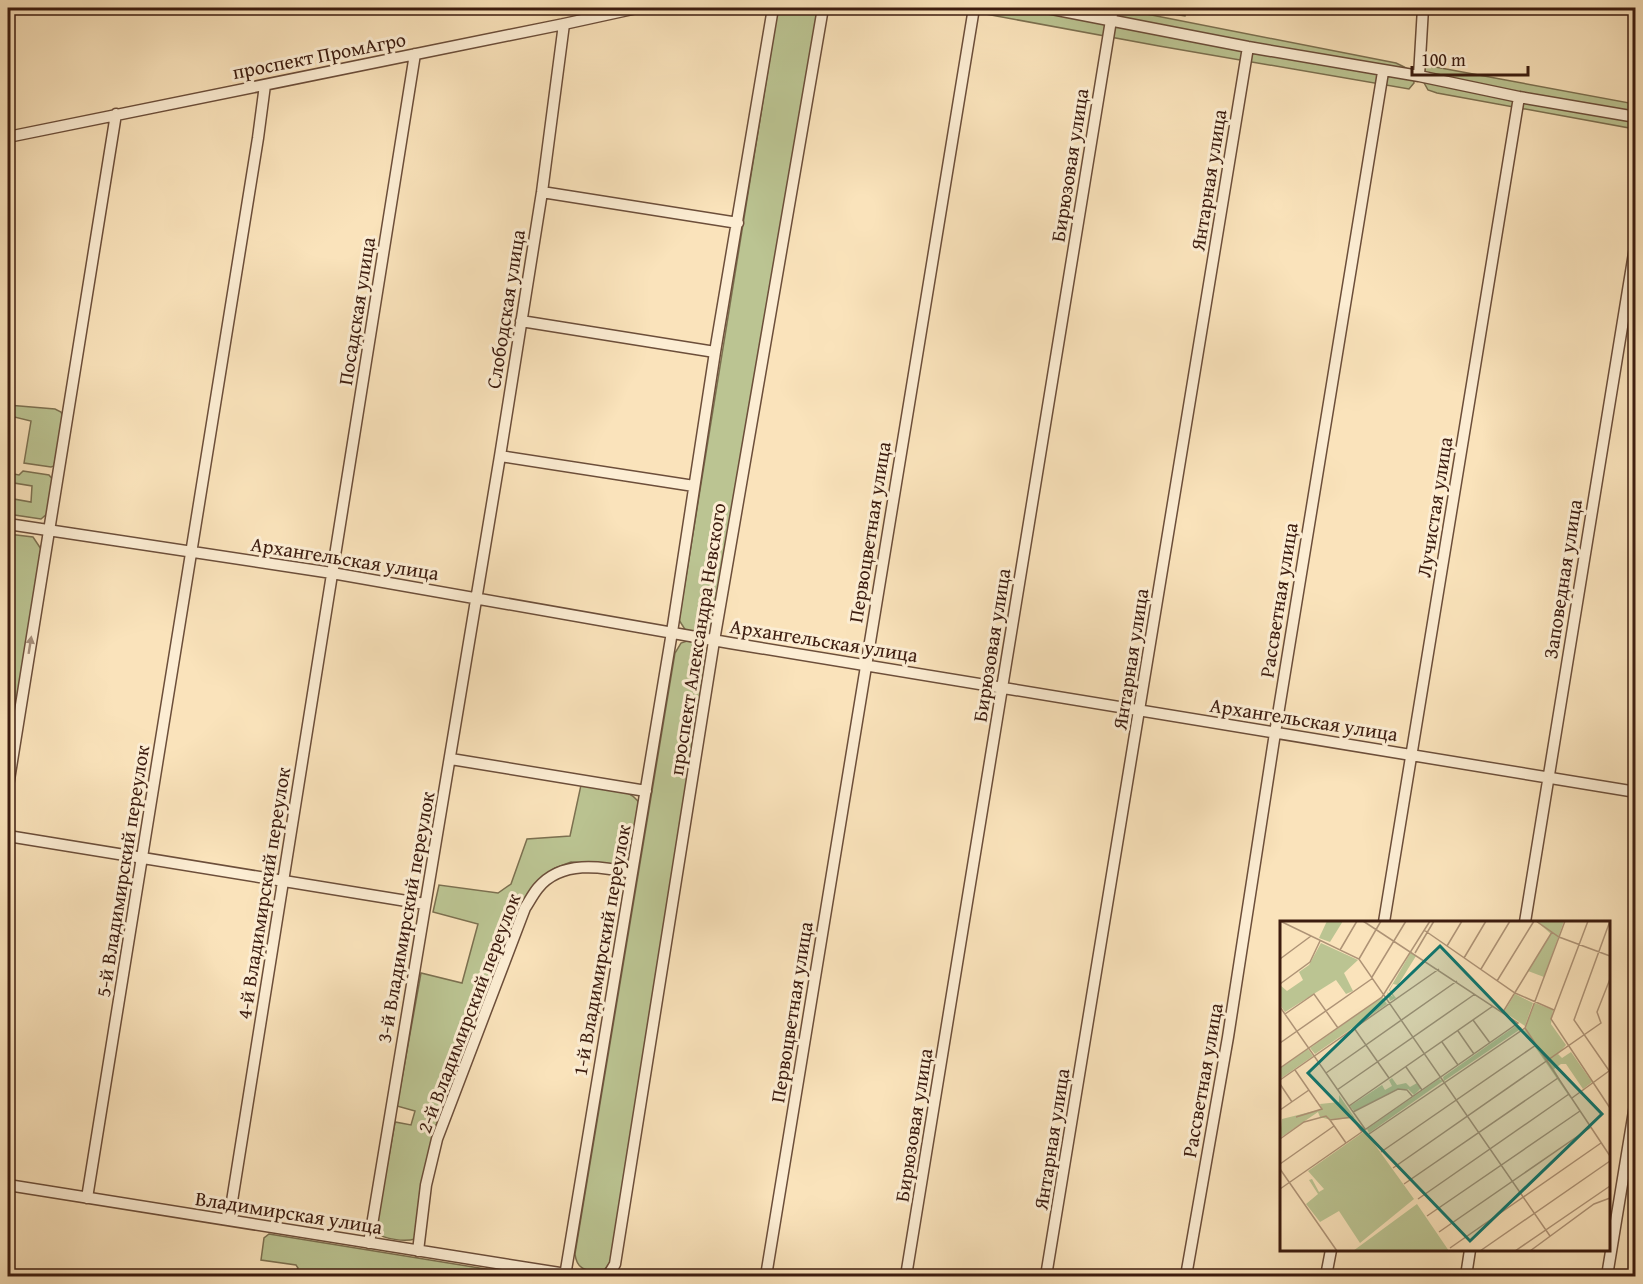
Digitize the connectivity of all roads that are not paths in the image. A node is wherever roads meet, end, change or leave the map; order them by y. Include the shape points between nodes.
1 (637, 8) edge
2 (773, 8) edge
3 (824, 8) edge
4 (974, 8) edge
5 (1047, 8) edge
6 (1423, 8) edge
7 (1112, 13) edge
8 (564, 24) junction
9 (1248, 48) junction
10 (415, 54) junction
11 (1383, 72) junction
12 (1419, 76) junction
13 (265, 85) junction
14 (1519, 97) junction
15 (116, 114) junction
16 (1635, 117) edge
17 (8, 137) edge
18 (542, 192) junction
19 (738, 222) junction
20 (1635, 241) edge
21 (520, 321) junction
22 (715, 352) junction
23 (500, 456) junction
24 (694, 486) junction
25 (8, 524) edge
26 (49, 530) junction
27 (193, 551) junction
28 (332, 573) junction
29 (476, 598) junction
30 (672, 632) junction
31 (714, 640) junction
32 (865, 666) junction
33 (1002, 687) junction
34 (1139, 711) junction
35 (1275, 733) junction
36 (1412, 754) junction
37 (451, 759) junction
38 (1548, 778) junction
39 (8, 786) edge
40 (646, 791) junction
41 (1635, 792) edge
42 (8, 836) edge
43 (142, 856) junction
44 (632, 873) junction
45 (283, 879) junction
46 (425, 904) junction
47 (1384, 921) edge
48 (1525, 921) edge
49 (1635, 1099) edge
50 (8, 1185) edge
51 (87, 1198) junction
52 (229, 1220) junction
53 (369, 1243) junction
54 (418, 1251) junction
55 (1330, 1251) edge
56 (1470, 1251) edge
57 (566, 1275) edge
58 (608, 1276) edge
59 (766, 1276) edge
60 (906, 1276) edge
61 (1046, 1276) edge
62 (1186, 1276) edge
63 (1326, 1276) edge
64 (1466, 1276) edge
65 (1606, 1276) edge

1 - 8 street, проспект ПромАгро
2 - 19 street, проспект Александра Невского
3 - 31 street, проспект Александра Невского
4 - 32 street, Первоцветная улица
5 - 7 street
6 - 12 street
7 - 9 street
7 - 33 street, Бирюзовая улица
8 - 10 street, проспект ПромАгро
8 - 18 street, Слободская улица
9 - 11 street
9 - 34 street, Янтарная улица
10 - 13 street, проспект ПромАгро
10 - 28 street, Посадская улица
11 - 12 street
11 - 35 street, Рассветная улица
12 - 14 street
13 - 15 street, проспект ПромАгро
13 - 27 street, 5-й Владимирский переулок
14 - 16 street
14 - 36 street, Лучистая улица
15 - 17 street, проспект ПромАгро
15 - 26 street
18 - 19 street
18 - 21 street, Слободская улица
19 - 22 street, проспект Александра Невского
20 - 38 street, Заповедная улица
21 - 22 street
21 - 23 street, Слободская улица
22 - 24 street, проспект Александра Невского
23 - 24 street
23 - 29 street, Слободская улица
24 - 30 street, проспект Александра Невского
25 - 26 street, Архангельская улица
26 - 27 street, Архангельская улица
39 -> 26 street
27 - 28 street, Архангельская улица
27 - 43 street, 5-й Владимирский переулок
28 - 29 street, Архангельская улица
28 - 45 street, 4-й Владимирский переулок
29 - 30 street, Архангельская улица
29 - 37 street, 3-й Владимирский переулок
30 - 31 street, Архангельская улица
30 - 40 street, 1-й Владимирский переулок
31 - 32 street, Архангельская улица
31 - 58 street, проспект Александра Невского via 615,1264
32 - 33 street, Архангельская улица
32 - 59 street, Первоцветная улица
33 - 34 street, Архангельская улица
33 - 60 street, Бирюзовая улица
34 - 35 street, Архангельская улица
34 - 61 street, Янтарная улица
35 - 36 street, Архангельская улица
35 - 62 street, Рассветная улица
36 - 38 street, Архангельская улица
36 - 47 street, Лучистая улица
37 - 40 street
37 - 46 street, 3-й Владимирский переулок
38 - 41 street, Архангельская улица
38 - 48 street, Заповедная улица
40 - 44 street, 1-й Владимирский переулок
42 - 43 street
43 - 45 street
43 - 51 street, 5-й Владимирский переулок
44 - 54 street, 2-й Владимирский переулок via 571,868 553,875 539,887 525,908 437,1139 426,1185
44 - 57 street, 1-й Владимирский переулок
45 - 46 street
45 - 52 street, 4-й Владимирский переулок
46 - 53 street, 3-й Владимирский переулок
49 - 65 street
50 - 51 street, Владимирская улица
51 - 52 street, Владимирская улица
52 - 53 street, Владимирская улица
53 - 54 street, Владимирская улица
54 - 57 street, Владимирская улица
55 - 63 street
56 - 64 street

